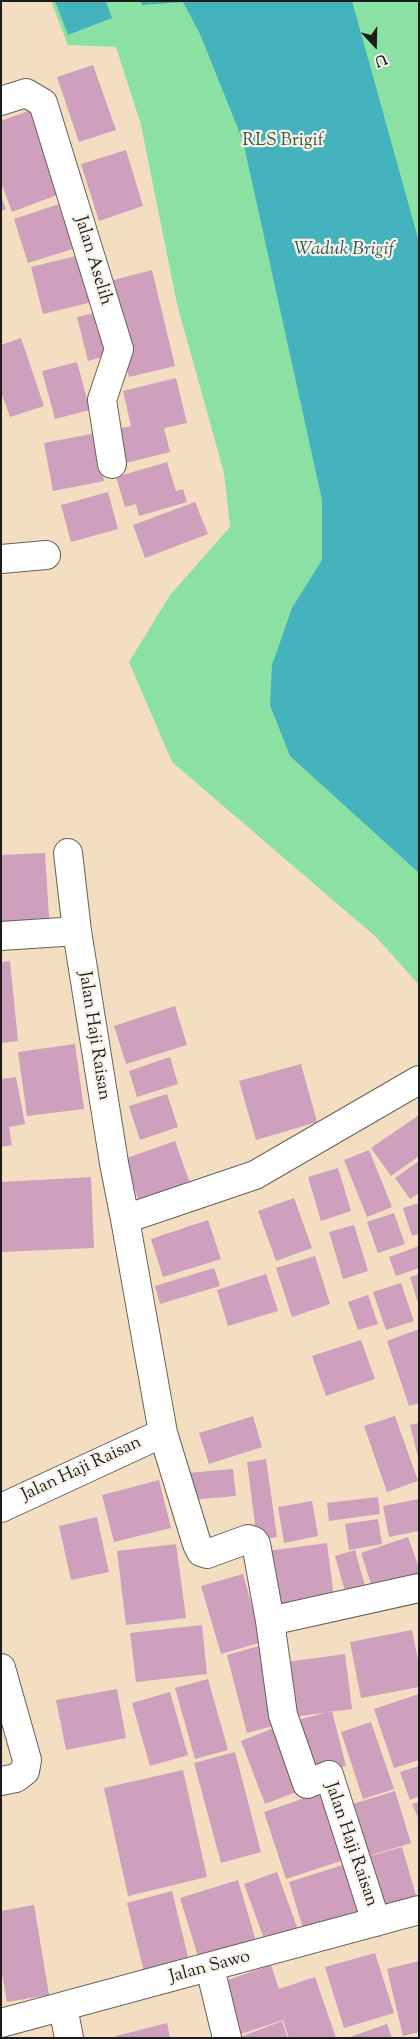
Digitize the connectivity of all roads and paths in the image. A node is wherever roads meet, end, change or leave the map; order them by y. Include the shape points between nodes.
1 (1, 101) edge
2 (112, 464) dead end
3 (46, 555) dead end
4 (1, 560) edge
5 (68, 853) dead end
6 (77, 931) junction
7 (1, 936) edge
8 (419, 1080) edge
9 (125, 1218) junction
10 (163, 1433) junction
11 (1, 1508) edge
12 (419, 1588) edge
13 (270, 1621) junction
14 (1, 1668) edge
15 (1, 1782) edge
16 (419, 1910) edge
17 (376, 1922) junction
18 (210, 1968) junction
19 (63, 2007) junction
20 (1, 2024) edge
21 (69, 2038) edge
22 (226, 2038) edge

1 - 2 street, Jalan Aselih via 26,93 44,103 120,349 102,400
3 - 4 street
5 - 6 street, Jalan Haji Raisan
6 - 7 street
6 - 9 street, Jalan Haji Raisan
8 - 9 street via 255,1175
9 - 10 street, Jalan Haji Raisan
10 - 11 street, Jalan Haji Raisan
10 - 13 street, Jalan Haji Raisan via 201,1552 207,1554 248,1539 256,1544
12 - 13 street
13 - 17 street, Jalan Haji Raisan via 283,1715 307,1784 329,1776
14 - 15 street via 27,1760 25,1771 16,1778
16 - 17 street, Jalan Sawo
17 - 18 street, Jalan Sawo
18 - 19 street, Jalan Sawo
18 - 22 street
19 - 20 street, Jalan Sawo
19 - 21 street

